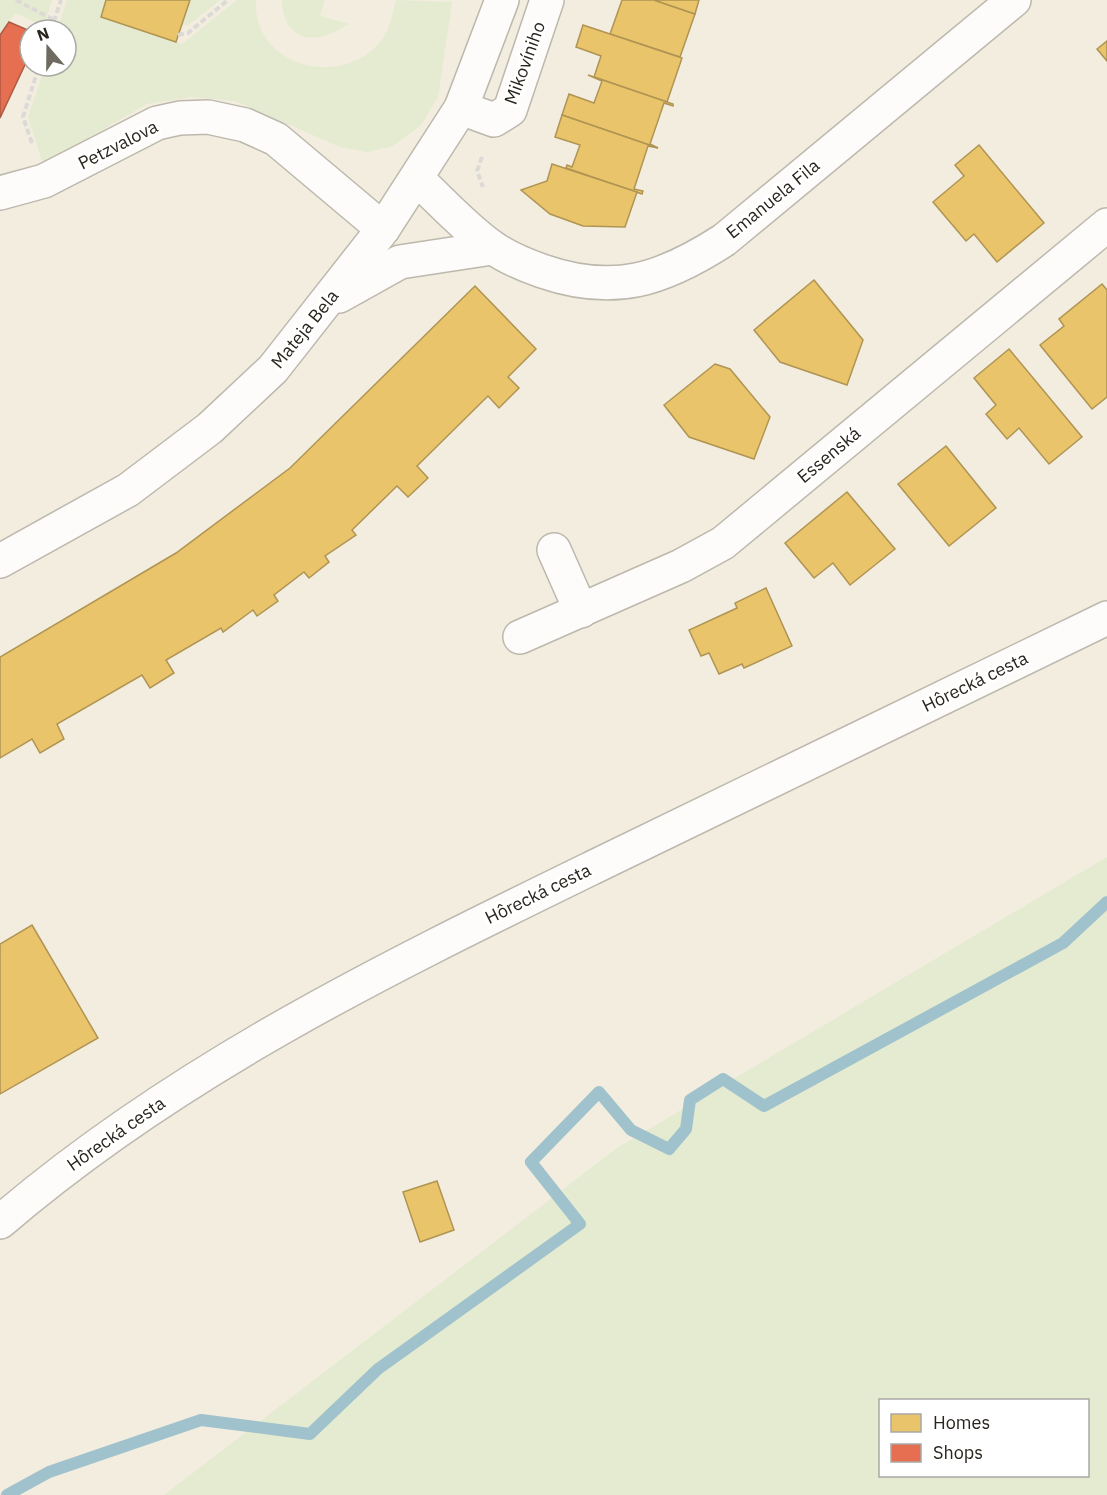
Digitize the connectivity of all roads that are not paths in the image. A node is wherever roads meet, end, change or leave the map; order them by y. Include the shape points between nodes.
1 (502, 0) edge
2 (547, 0) edge
3 (1014, 0) edge
4 (461, 108) junction
5 (417, 179) junction
6 (0, 192) edge
7 (1107, 225) edge
8 (383, 229) junction
9 (492, 248) junction
10 (327, 302) junction
11 (554, 550) dead end
12 (0, 561) edge
13 (580, 611) junction
14 (1107, 618) edge
15 (520, 637) dead end
16 (0, 1222) edge

1 - 4 street, Mateja Bela
2 - 4 street, Mikovíniho via 510,110 494,120
3 - 9 street, Emanuela Fila via 724,240 688,263 650,277 607,285 564,278
4 - 5 street, Mateja Bela
5 - 8 street, Mateja Bela
5 - 9 street, Emanuela Fila
6 - 8 street, Petzvalova via 44,181 157,123 208,117 245,125 276,138
7 - 13 street, Essenská via 723,543
8 - 10 street, Mateja Bela
9 - 10 street via 400,262
10 - 12 street, Mateja Bela via 273,369 210,428 128,490
11 - 13 street
13 - 15 street, Essenská
14 - 16 street, Hôrecká cesta via 390,967 244,1048 127,1123

